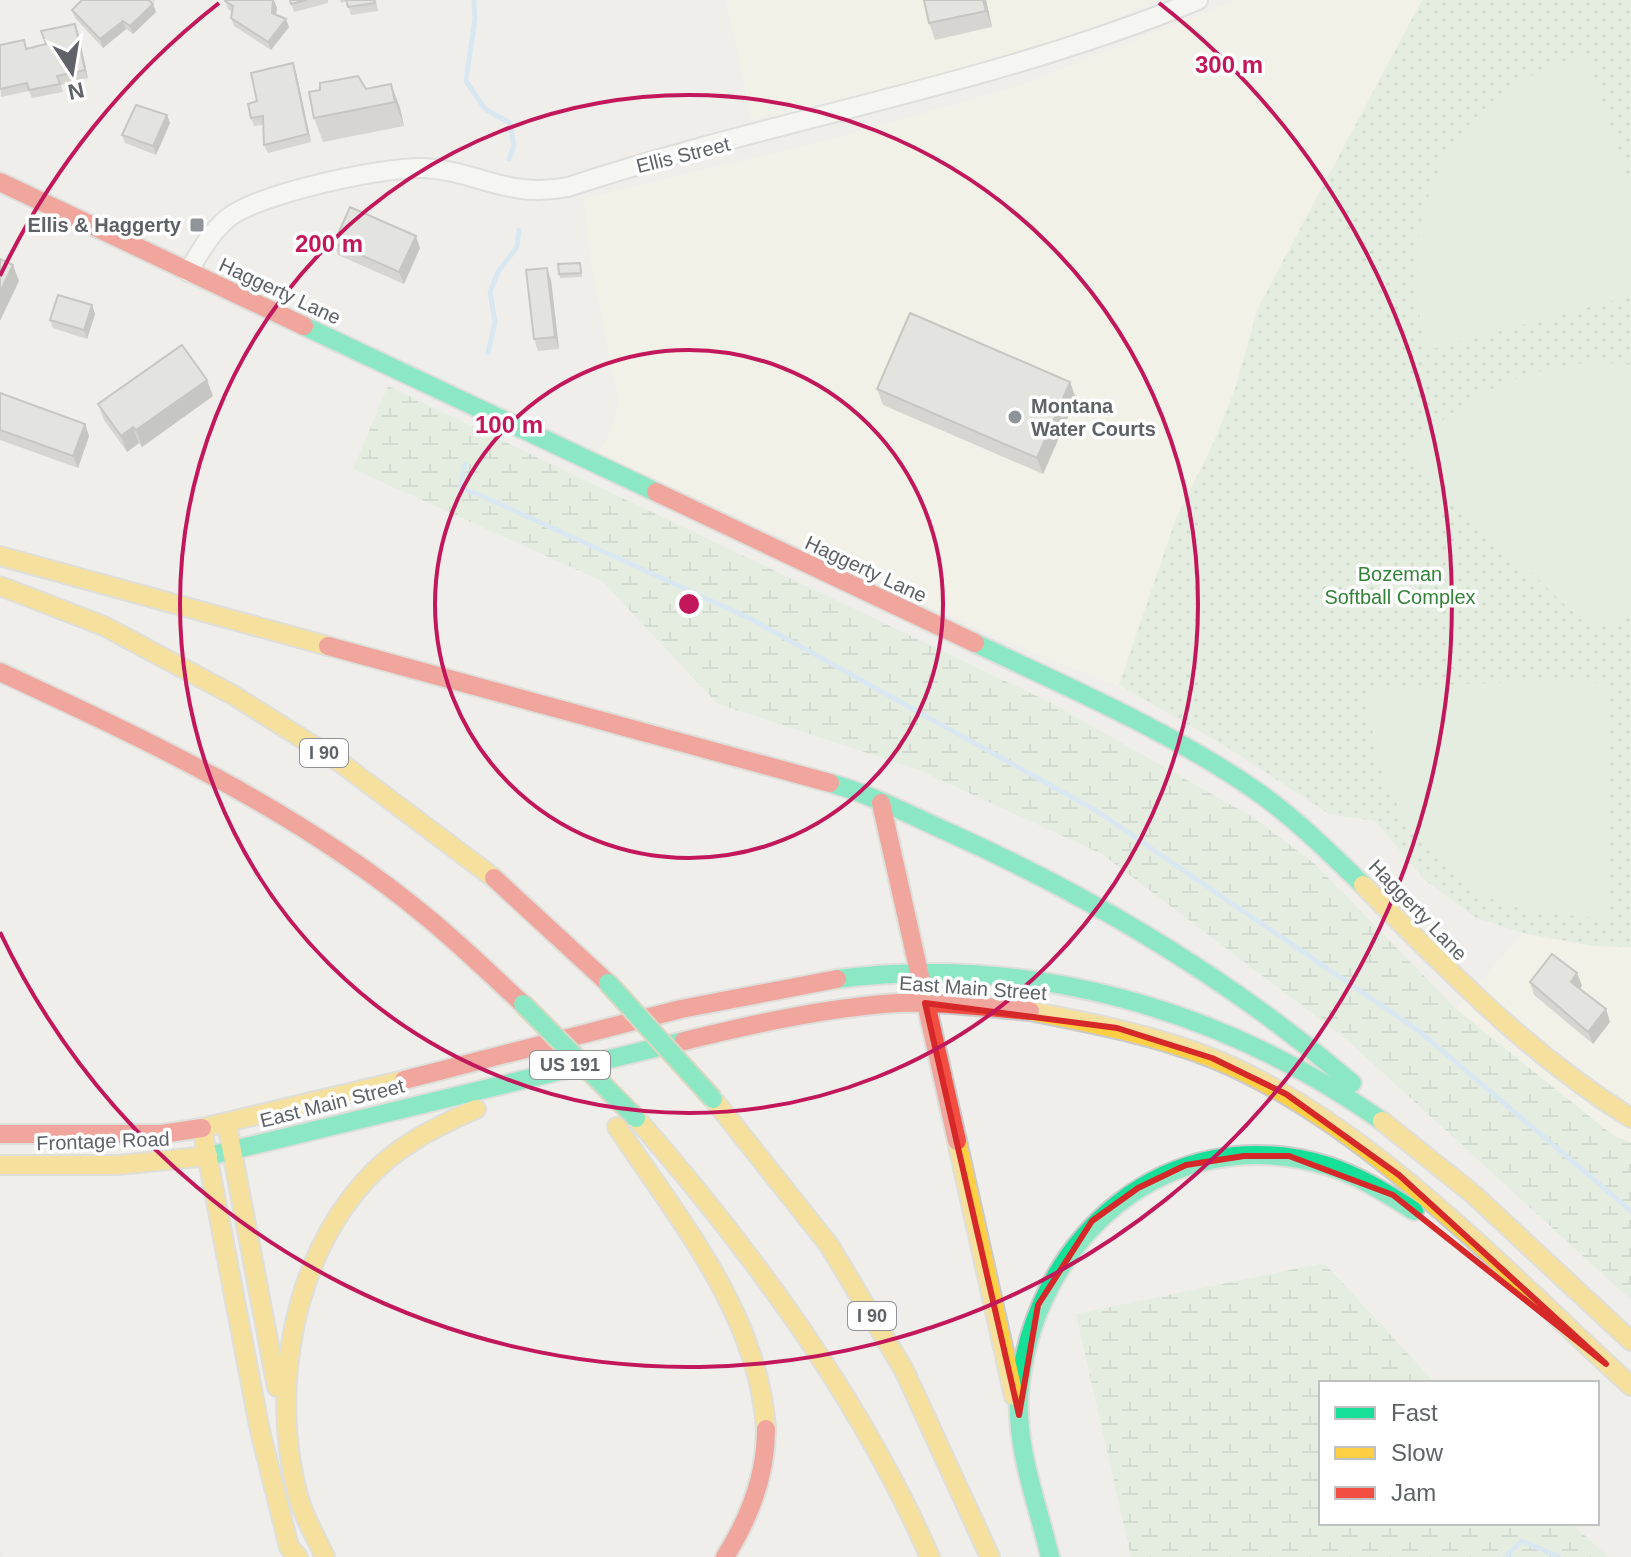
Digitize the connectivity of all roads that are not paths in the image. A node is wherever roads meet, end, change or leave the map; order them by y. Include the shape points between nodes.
1 (1198, 0) edge
2 (0, 182) edge
3 (188, 272) junction
4 (0, 556) edge
5 (0, 586) edge
6 (0, 672) edge
7 (881, 803) junction
8 (919, 972) junction
9 (925, 1003) junction
10 (523, 1004) junction
11 (625, 1054) junction
12 (1631, 1118) edge
13 (227, 1123) junction
14 (202, 1128) junction
15 (0, 1134) edge
16 (231, 1151) junction
17 (1428, 1152) junction
18 (208, 1156) junction
19 (0, 1165) edge
20 (1631, 1341) edge
21 (1606, 1364) junction
22 (1631, 1386) edge
23 (1019, 1415) junction
24 (298, 1496) junction
25 (298, 1557) edge
26 (325, 1557) edge
27 (725, 1557) edge
28 (930, 1557) edge
29 (990, 1557) edge
30 (1050, 1557) edge

1 - 3 street, Ellis Street via 1097,41 1007,69 568,187 519,191 424,168 280,195 228,218 207,239
2 - 3 main road, Haggerty Lane
3 - 12 main road, Haggerty Lane via 1087,696 1211,762 1304,828 1521,1043
4 - 7 main road via 791,770
5 - 29 main road, I 90, bridge via 104,626 233,695 341,763 504,886 608,983 713,1099 829,1245 904,1370
6 - 10 main road via 157,745 294,823 422,913
7 - 8 main road
7 - 17 main road via 1110,914 1225,980 1314,1048
8 - 9 main road
8 - 13 main road, East Main Street via 760,991
8 - 17 main road, East Main Street via 965,973 1124,998 1223,1029 1301,1068
9 - 11 main road, East Main Street via 765,1021
9 - 21 main road, East Main Street via 1030,1011 1117,1028 1212,1058 1286,1094 1399,1175
9 - 23 main road
10 - 27 main road, US 191, bridge via 617,1127 711,1271 752,1358 766,1426 756,1492
10 - 28 main road, bridge via 698,1187 839,1386
11 - 16 main road, East Main Street
11 - 24 main road via 436,1124 377,1167 334,1218 304,1280 291,1349 286,1415
13 - 14 main road, East Main Street
13 - 16 main road
14 - 15 main road, Frontage Road via 161,1134
14 - 18 main road
16 - 18 main road, East Main Street
16 - 24 main road
17 - 20 main road, East Main Street
18 - 19 main road, Frontage Road via 118,1165
18 - 25 main road via 260,1431 289,1547
21 - 22 main road, East Main Street
21 - 23 main road via 1393,1195 1289,1156 1244,1156 1186,1165 1138,1188 1092,1221 1038,1305
23 - 30 main road
24 - 26 main road

